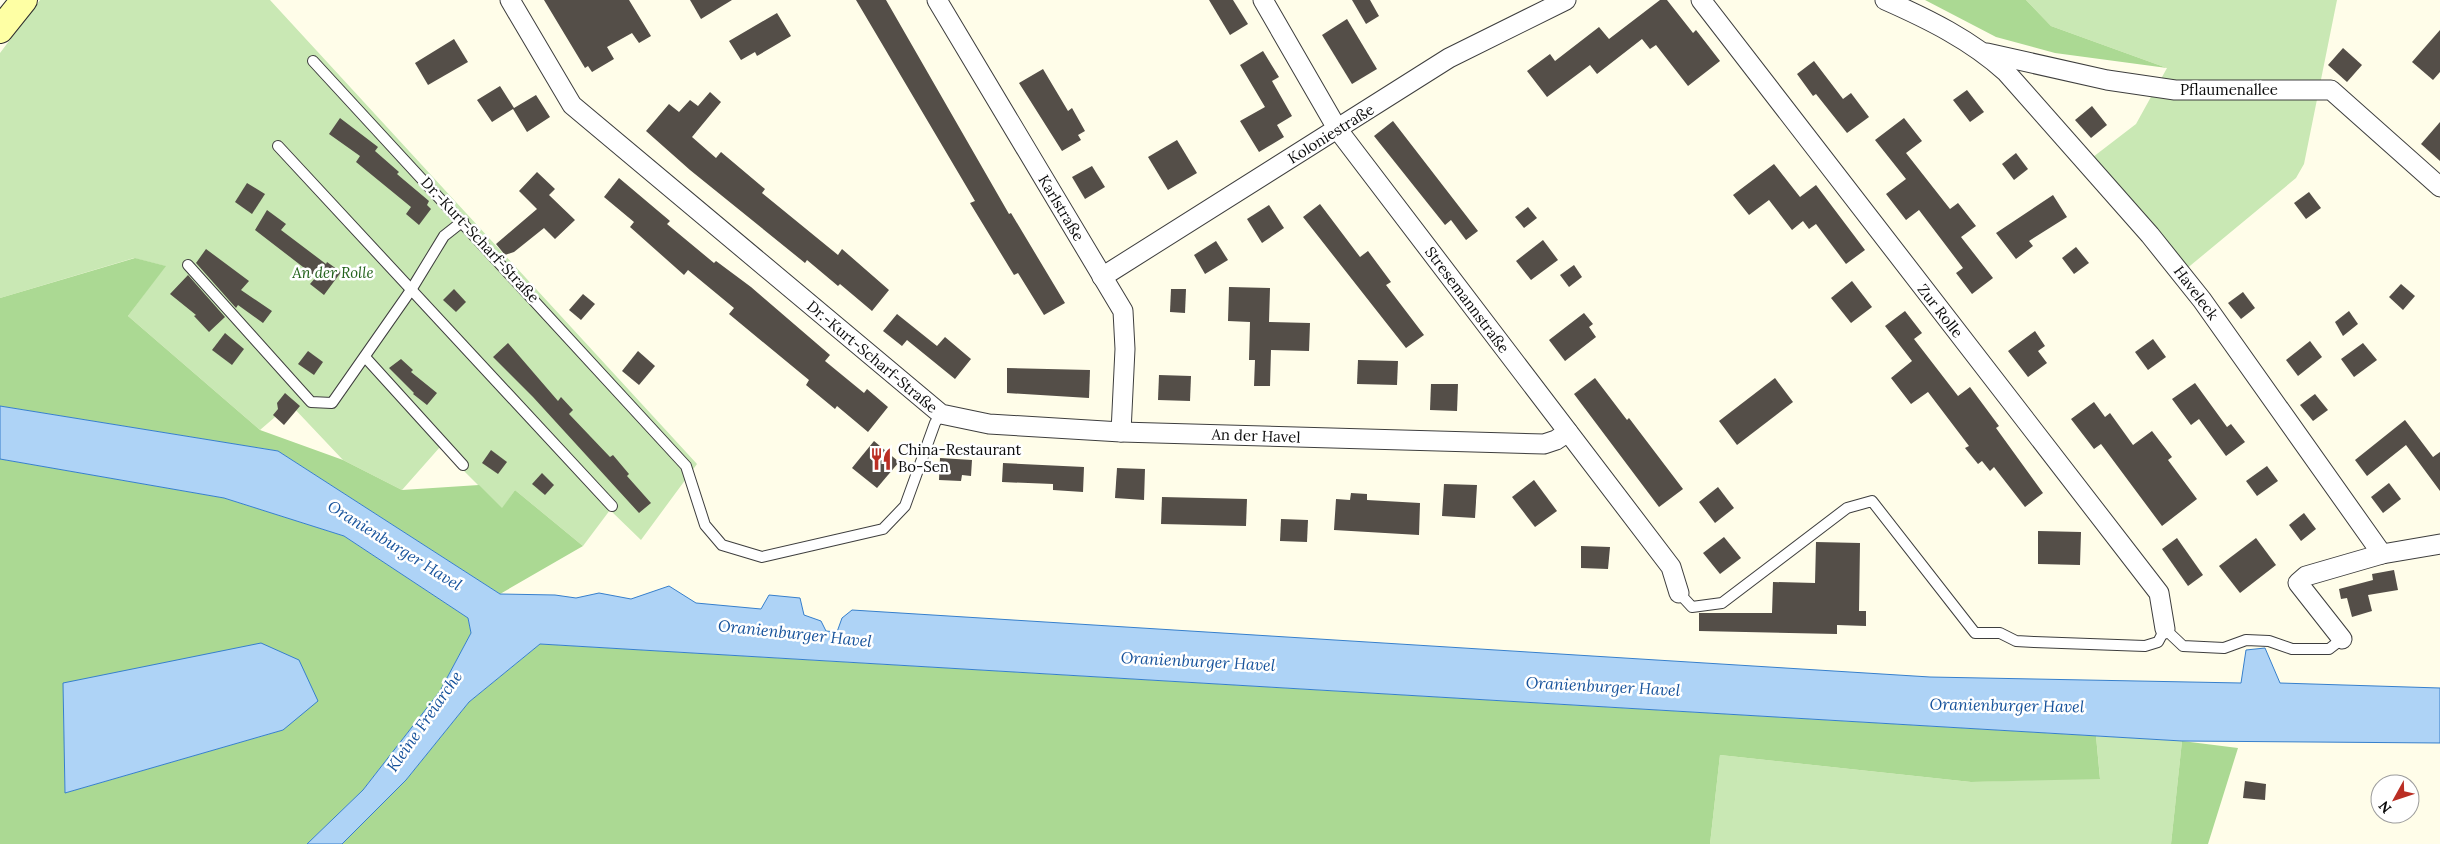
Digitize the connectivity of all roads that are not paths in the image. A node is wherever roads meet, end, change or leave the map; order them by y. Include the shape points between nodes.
1 (24, 0) edge
2 (510, 0) edge
3 (937, 0) edge
4 (1263, 0) edge
5 (1566, 0) edge
6 (1701, 0) edge
7 (1885, 0) edge
8 (0, 30) edge
9 (1985, 52) junction
10 (313, 61) dead end
11 (1338, 130) junction
12 (278, 146) dead end
13 (2440, 188) edge
14 (462, 221) junction
15 (188, 265) dead end
16 (1102, 277) junction
17 (411, 290) junction
18 (365, 358) junction
19 (941, 414) junction
20 (1121, 432) junction
21 (1568, 432) junction
22 (464, 465) dead end
23 (612, 506) dead end
24 (2440, 544) edge
25 (2382, 554) junction
26 (1679, 593) joint
27 (2164, 629) junction
28 (2342, 639) joint

1 - 8 main road
2 - 19 street, Dr.-Kurt-Scharf-Straße via 572,105
3 - 16 street, Karlstraße
4 - 11 street, Stresemannstraße
5 - 11 street, Koloniestraße via 1449,58
6 - 27 street, Zur Rolle via 2159,593
7 - 9 street
9 - 13 street, Pflaumenallee via 2107,80 2175,90 2331,90
9 - 25 street, Haveleck via 2150,235 2202,300
10 - 14 lane, Dr.-Kurt-Scharf-Straße
11 - 16 street, Koloniestraße
11 - 21 street, Stresemannstraße
12 - 17 lane
14 - 17 lane via 444,236
14 - 19 lane, Dr.-Kurt-Scharf-Straße via 686,466 705,525 722,546 762,557 883,529 905,506 934,423
15 - 18 lane via 311,402 332,403
16 - 20 street, Karlstraße via 1123,311 1125,349
17 - 18 lane
17 - 23 lane
18 - 22 lane
19 - 20 street, An der Havel via 989,424
20 - 21 street, An der Havel via 1544,444
21 - 26 street, Stresemannstraße via 1670,567
24 - 25 street
25 - 28 street via 2306,576 2298,583
26 - 27 lane via 1692,606 1722,603 1847,508 1872,501 1975,633 2000,633 2016,641 2145,646 2158,642
27 - 28 lane via 2183,646 2224,648 2246,640 2269,641 2292,649 2329,649

